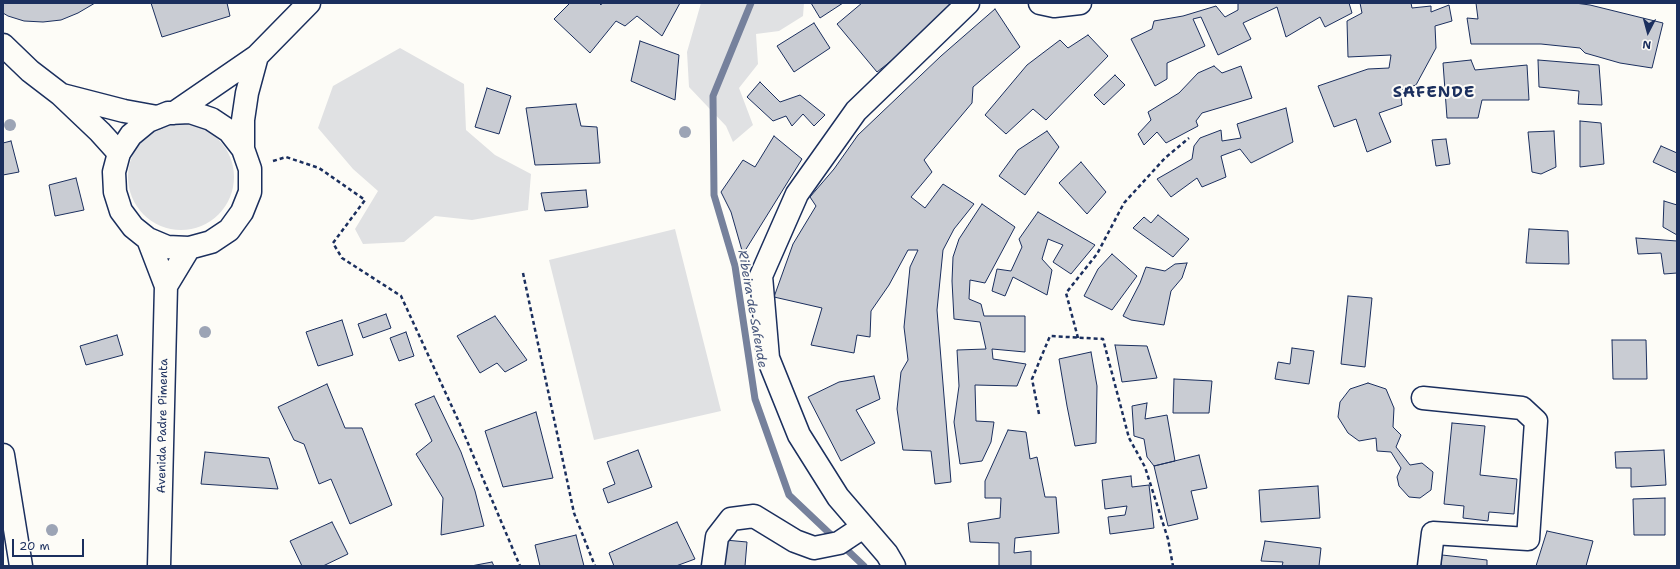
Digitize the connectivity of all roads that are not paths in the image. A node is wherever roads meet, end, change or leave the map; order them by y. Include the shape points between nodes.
1 (309, 3) edge
2 (968, 3) edge
3 (1040, 3) edge
4 (1080, 3) edge
5 (3, 45) edge
6 (257, 56) junction
7 (60, 94) junction
8 (165, 115) junction
9 (243, 149) junction
10 (119, 153) junction
11 (148, 239) junction
12 (189, 248) junction
13 (166, 286) junction
14 (1423, 398) dead end
15 (3, 455) edge
16 (863, 527) junction
17 (21, 566) edge
18 (159, 566) edge
19 (713, 566) edge
20 (894, 566) edge
21 (1429, 566) edge

1 - 6 street
2 - 16 street via 856,111 797,194 762,276 768,358 796,428 838,498
3 - 4 street via 1054,6
5 - 7 street via 30,71
6 - 8 street
6 - 9 street via 247,93 243,120
7 - 8 street via 124,111
7 - 10 street
8 - 9 street via 190,112 211,119 229,131
8 - 10 street via 148,121 131,135
9 - 12 street via 250,169 250,192 242,212 229,230 211,242
10 - 11 street via 114,172 115,192 121,211 133,227
11 - 12 street via 167,246
11 - 13 street
12 - 13 street
13 - 18 street, Avenida Padre Pimenta
14 - 21 street via 1522,408 1536,422 1528,539 1433,533
15 - 17 street
16 - 19 street via 839,543 814,548 754,516 731,519 717,537
16 - 20 street

